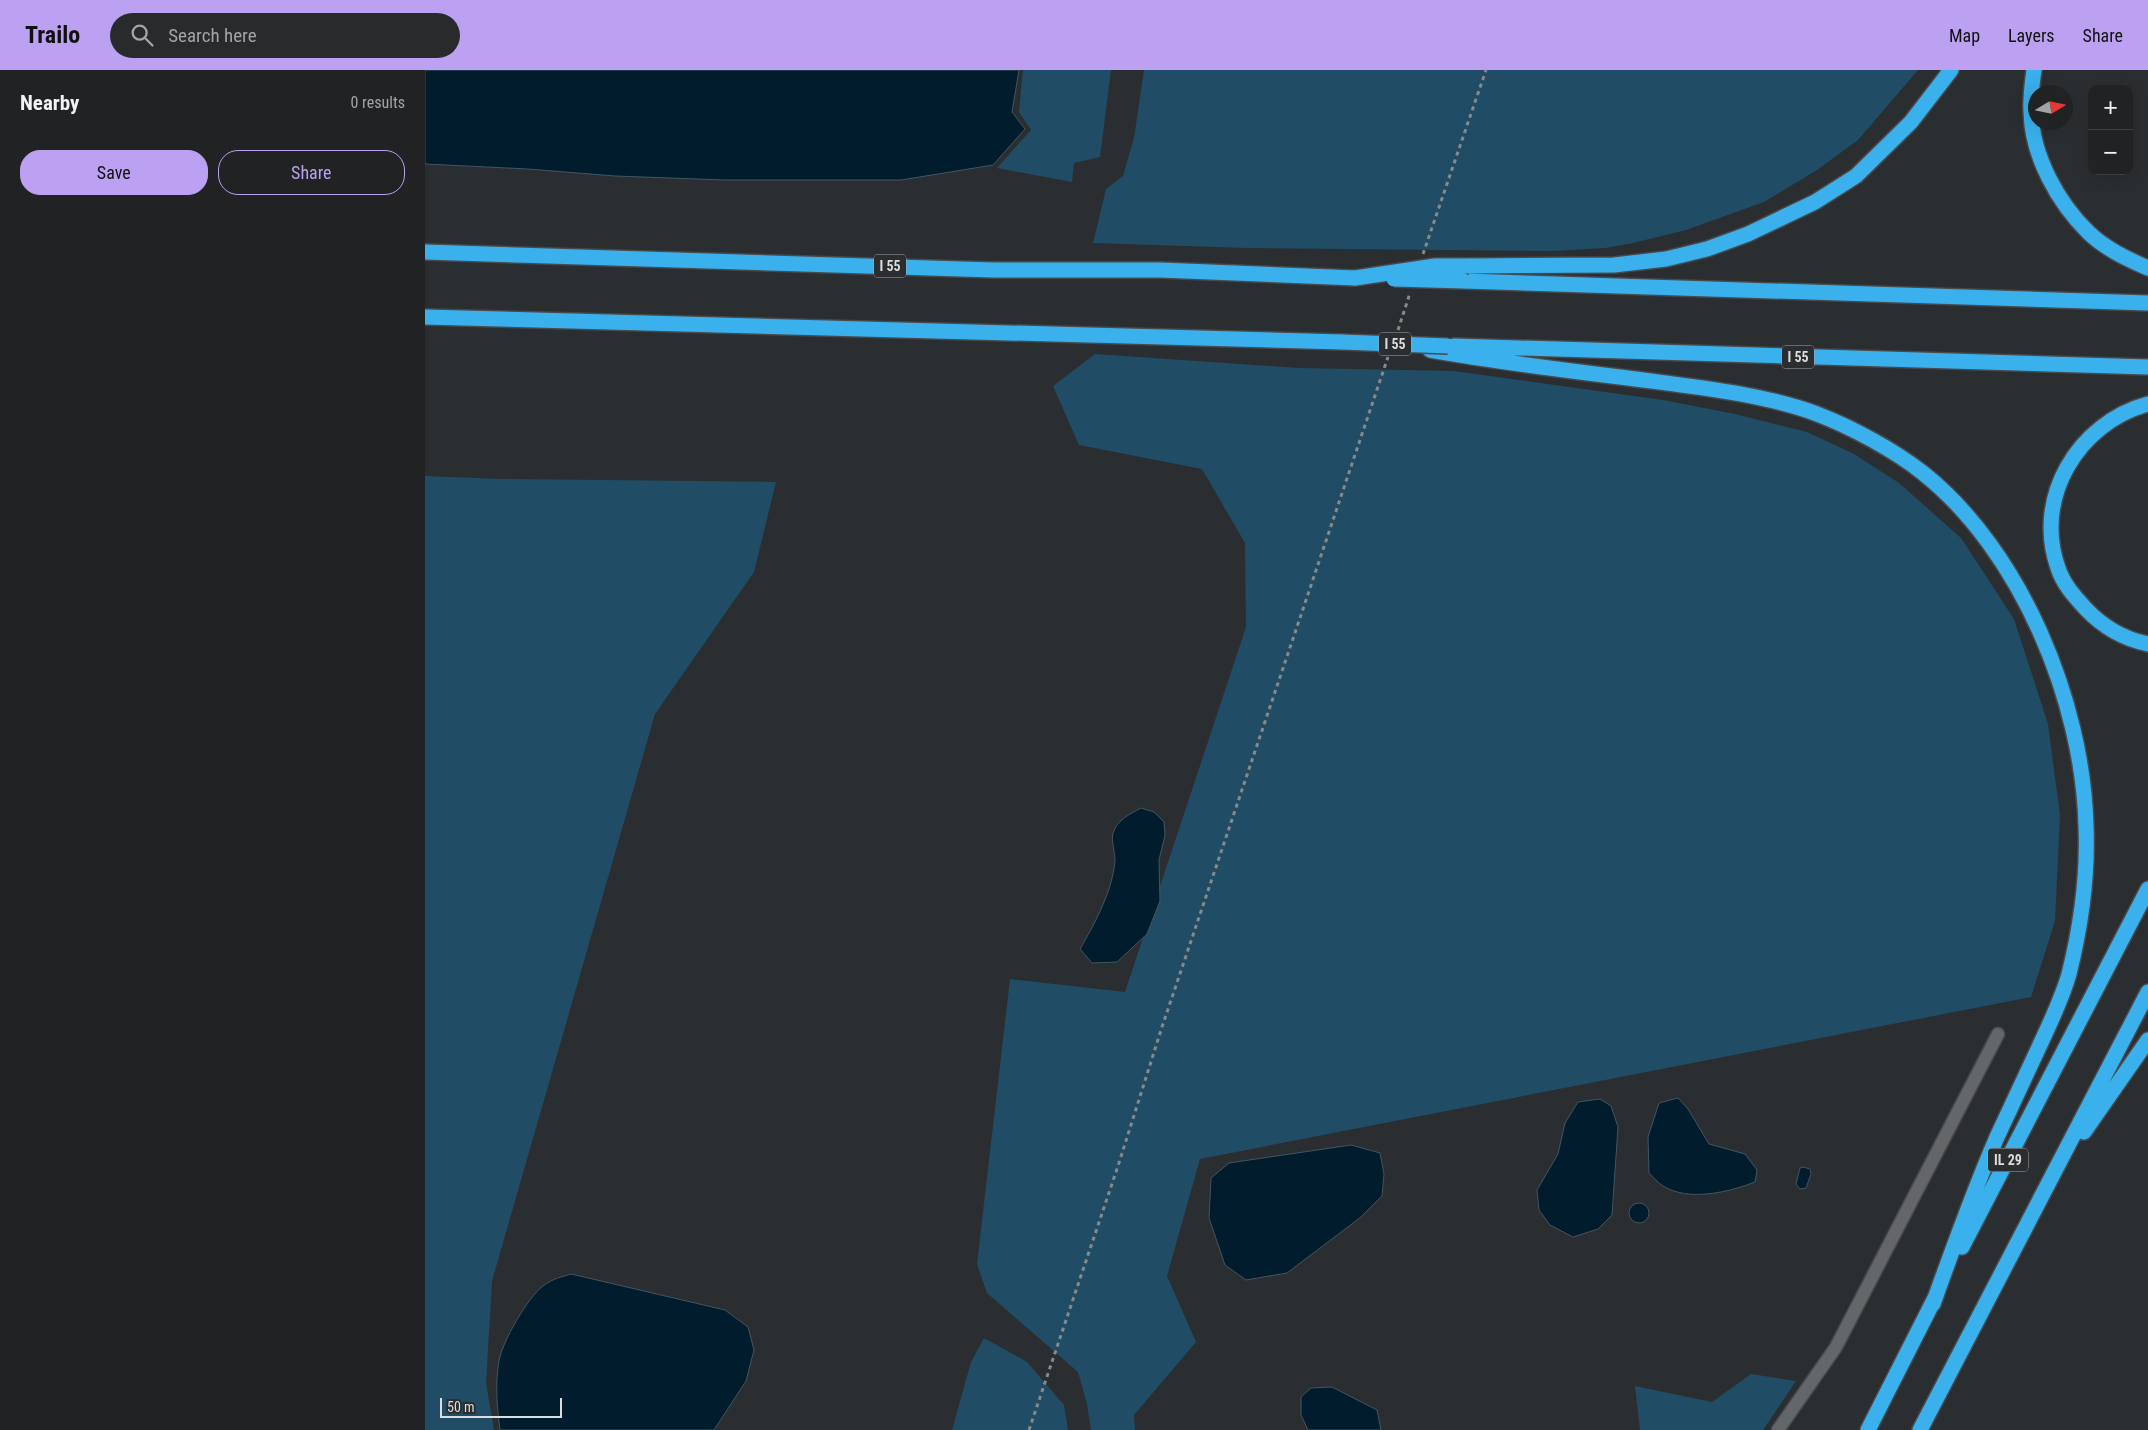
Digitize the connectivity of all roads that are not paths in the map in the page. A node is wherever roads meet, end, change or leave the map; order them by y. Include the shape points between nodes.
1 (1951, 70) edge
2 (2034, 70) edge
3 (425, 252) edge
4 (2148, 268) edge
5 (1355, 278) junction
6 (2148, 303) edge
7 (425, 317) edge
8 (1447, 349) junction
9 (2148, 367) edge
10 (2148, 404) edge
11 (2148, 644) edge
12 (2148, 889) edge
13 (2148, 992) edge
14 (1998, 1034) dead end
15 (2148, 1040) edge
16 (2047, 1185) junction
17 (1933, 1304) junction
18 (1778, 1430) edge
19 (1867, 1430) edge
20 (1920, 1430) edge

1 - 5 highway, bridge via 1911,122 1856,176 1815,202 1748,234 1707,249 1614,266 1435,266
2 - 4 highway via 2031,114 2037,147 2050,182 2090,234 2119,255
3 - 5 highway, I 55 via 993,270 1160,270
5 - 6 highway, I 55, bridge
7 - 8 highway, I 55, bridge via 1395,342
8 - 9 highway, I 55
8 - 17 highway via 1534,367 1681,385 1770,401 1847,427 1922,472 1955,503 1987,538 2032,613 2055,669 2081,765 2087,825 2080,919 2068,976 2057,1008 1981,1173
10 - 11 highway via 2115,418 2089,436 2070,462 2058,486 2051,540 2058,569 2073,595 2109,628 2130,640
12 - 17 highway, IL 29
13 - 16 highway
14 - 18 street via 1836,1347
15 - 16 highway
16 - 20 highway
17 - 19 highway, IL 29

